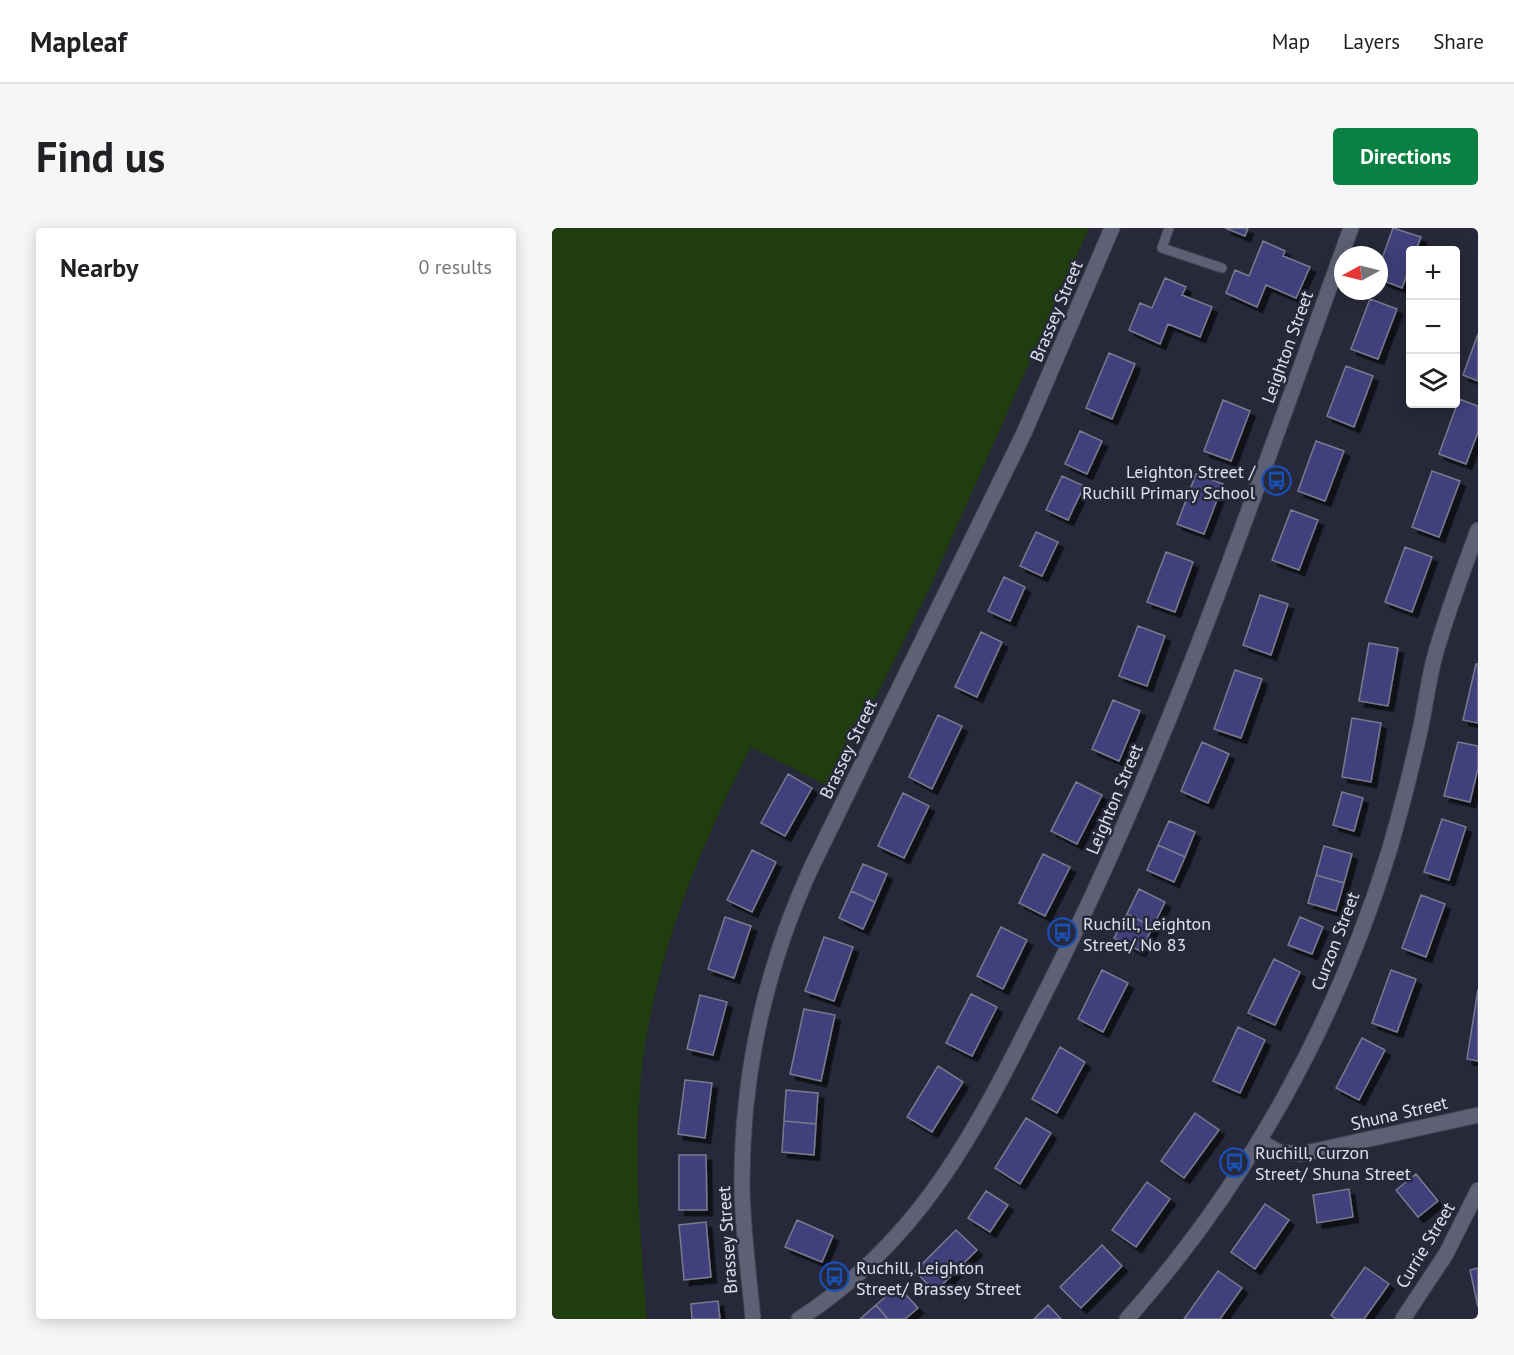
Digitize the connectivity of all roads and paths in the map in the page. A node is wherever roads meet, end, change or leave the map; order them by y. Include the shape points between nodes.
1 (1112, 228) edge
2 (1169, 228) edge
3 (1351, 228) edge
4 (1222, 268) dead end
5 (1478, 530) edge
6 (1478, 1115) edge
7 (1259, 1141) junction
8 (1478, 1190) edge
9 (753, 1319) edge
10 (799, 1319) edge
11 (1127, 1319) edge
12 (1403, 1319) edge

1 - 9 street, Brassey Street via 1024,433 811,868 772,968 756,1036 744,1134 743,1213
2 - 4 lane via 1161,248
3 - 10 street, Leighton Street via 1171,716 1097,886 1031,1021 980,1119 939,1185 856,1276
5 - 7 street, Curzon Street via 1436,650 1408,786 1357,945 1333,1003
6 - 7 street, Shuna Street via 1301,1154 1279,1152
7 - 11 street, Curzon Street via 1197,1234
8 - 12 street, Currie Street via 1446,1254

